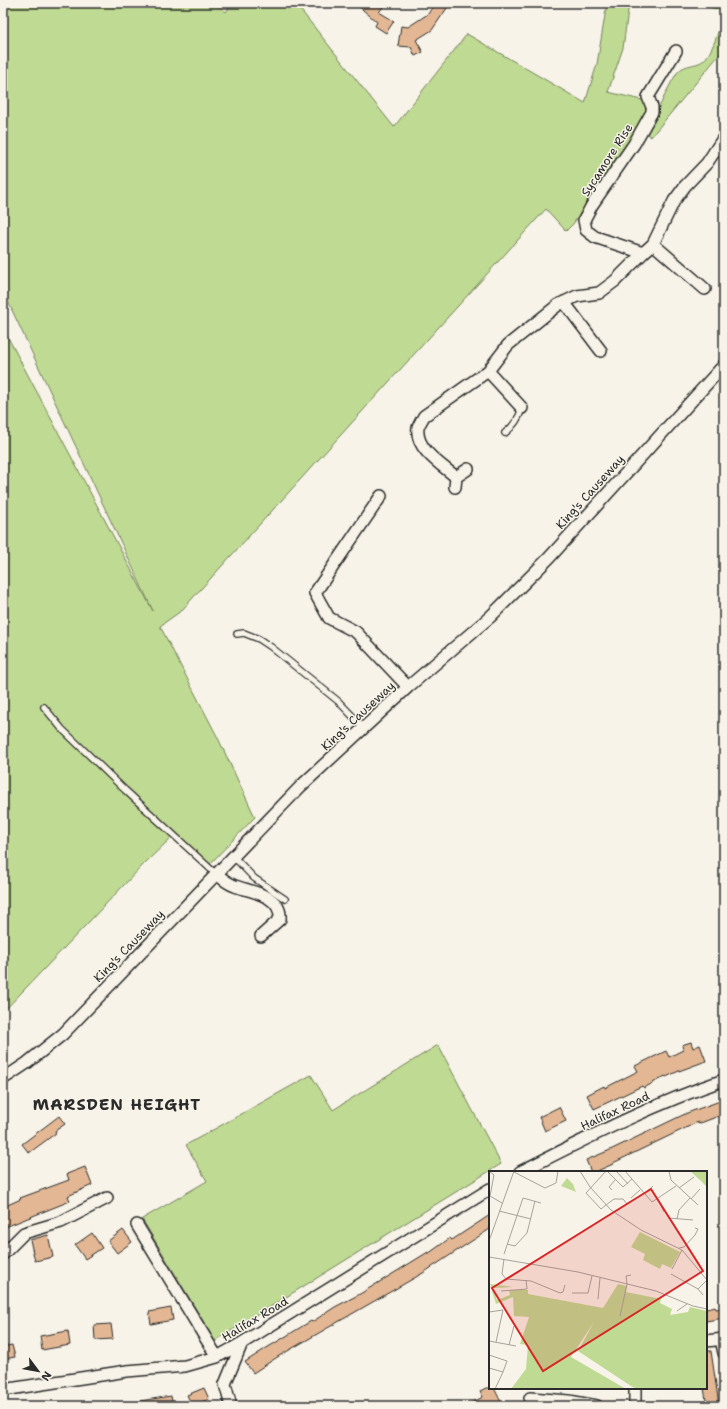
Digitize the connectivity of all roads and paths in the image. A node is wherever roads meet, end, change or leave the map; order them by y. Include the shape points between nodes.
1 (676, 51) dead end
2 (724, 137) edge
3 (653, 244) junction
4 (643, 253) junction
5 (705, 289) dead end
6 (564, 302) junction
7 (601, 351) dead end
8 (724, 365) edge
9 (488, 371) junction
10 (522, 408) joint
11 (505, 433) dead end
12 (468, 469) dead end
13 (381, 496) dead end
14 (237, 634) dead end
15 (408, 688) junction
16 (44, 707) dead end
17 (364, 728) junction
18 (232, 856) junction
19 (216, 874) junction
20 (285, 899) dead end
21 (261, 936) dead end
22 (3, 1079) edge
23 (724, 1080) edge
24 (522, 1171) edge
25 (489, 1190) edge
26 (107, 1198) dead end
27 (137, 1225) dead end
28 (3, 1254) edge
29 (723, 1339) edge
30 (707, 1341) edge
31 (242, 1343) junction
32 (724, 1353) edge
33 (217, 1357) junction
34 (635, 1389) edge
35 (3, 1390) edge
36 (530, 1398) dead end
37 (232, 1406) edge
38 (597, 1406) edge
39 (634, 1406) edge

1 - 4 street, Sycamore Rise via 648,97 652,112 584,220 586,230 595,237
2 - 3 street via 707,163 674,201
3 - 4 street
3 - 5 street
4 - 6 street via 615,281 599,292 577,296
6 - 7 street
6 - 9 street via 508,344
8 - 15 street, King's Causeway via 549,558 490,616
9 - 10 street
9 - 12 street via 424,416 418,427 419,439 427,453 456,482
10 - 11 lane via 513,426
13 - 15 street via 315,593 330,618 356,632
14 - 17 lane via 244,633 258,639 283,656 338,701
15 - 17 street, King's Causeway
16 - 19 lane via 62,729
17 - 18 street, King's Causeway via 301,786
18 - 19 street, King's Causeway
18 - 20 lane via 254,878
19 - 21 street via 234,886 259,892 274,903 280,912 280,919
19 - 22 street, King's Causeway via 63,1034
23 - 24 street, Halifax Road via 688,1092 602,1130
25 - 31 street, Halifax Road
26 - 28 street via 61,1222 24,1233
27 - 33 street
29 - 30 street
29 - 32 street
31 - 33 street, Halifax Road
31 - 37 street via 225,1384
33 - 35 street, Halifax Road via 185,1366 127,1371
34 - 39 street
36 - 38 street

